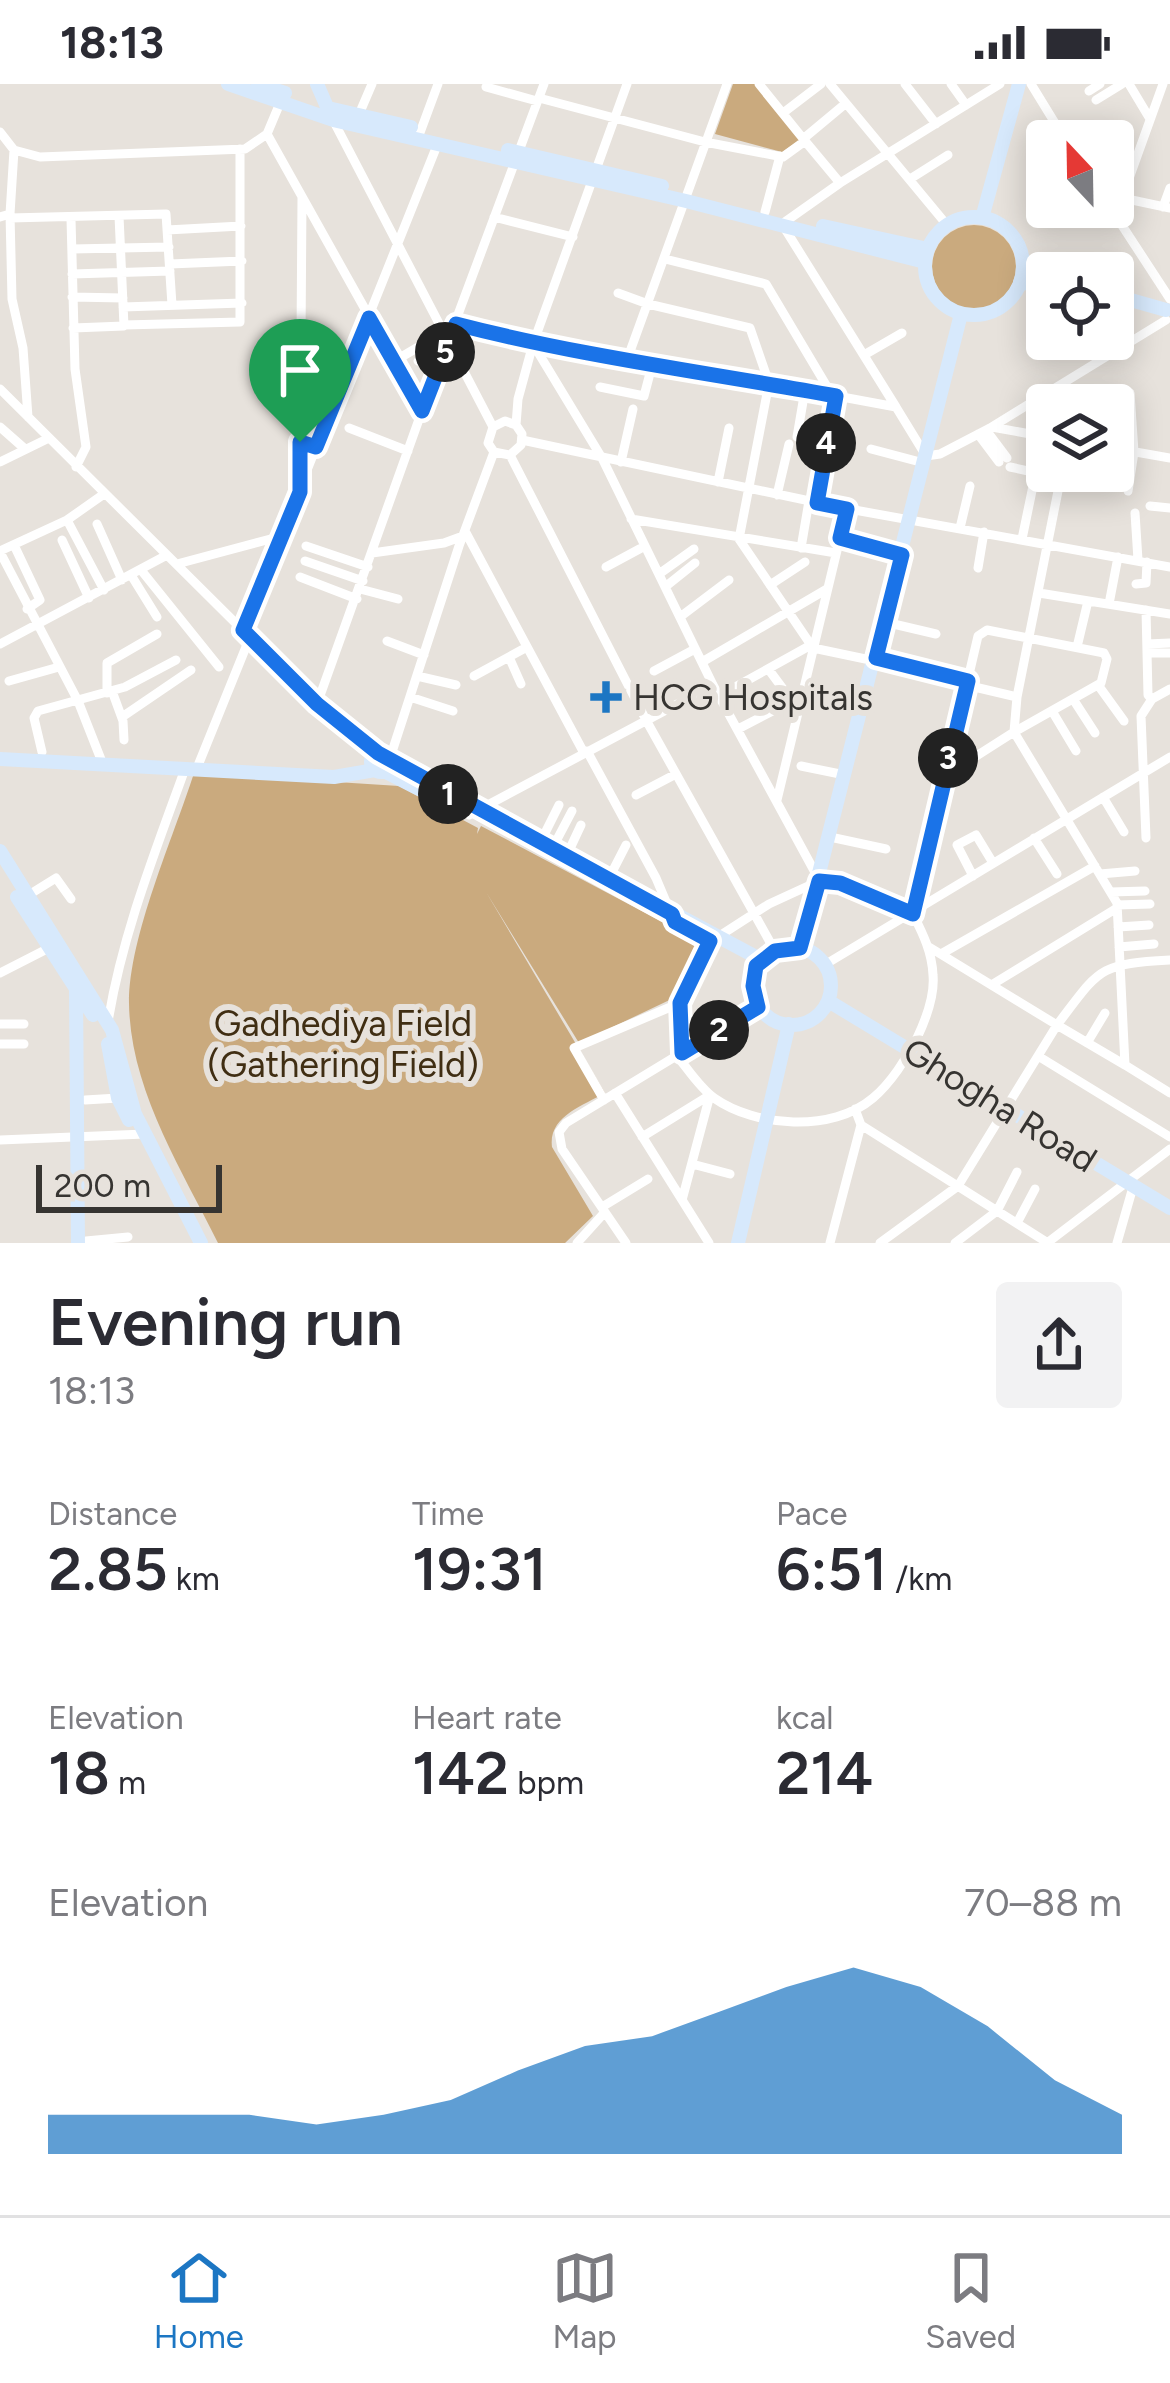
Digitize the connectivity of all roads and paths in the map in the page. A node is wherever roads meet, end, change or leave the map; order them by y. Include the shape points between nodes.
1 (228, 84) edge
2 (258, 84) edge
3 (317, 84) edge
4 (372, 84) edge
5 (437, 84) edge
6 (544, 84) edge
7 (627, 84) edge
8 (727, 84) edge
9 (759, 84) edge
10 (820, 84) edge
11 (830, 84) edge
12 (905, 84) edge
13 (951, 84) edge
14 (1000, 84) edge
15 (1019, 84) edge
16 (1031, 84) edge
17 (1100, 84) edge
18 (1126, 84) edge
19 (1163, 84) edge
20 (486, 87) dead end
21 (285, 94) edge
22 (538, 99) junction
23 (1157, 99) junction
24 (845, 104) junction
25 (1170, 104) edge
26 (966, 105) junction
27 (783, 113) junction
28 (331, 114) junction
29 (615, 118) junction
30 (357, 119) junction
31 (1150, 119) junction
32 (1053, 120) edge
33 (935, 124) junction
34 (0, 131) edge
35 (267, 134) junction
36 (420, 134) junction
37 (804, 140) junction
38 (705, 142) junction
39 (438, 143) junction
40 (240, 149) junction
41 (14, 151) junction
42 (890, 153) junction
43 (948, 155) dead end
44 (780, 156) junction
45 (516, 157) junction
46 (1134, 157) edge
47 (596, 176) junction
48 (910, 179) junction
49 (840, 183) junction
50 (1170, 188) edge
51 (302, 193) junction
52 (687, 197) junction
53 (1134, 200) edge
54 (1167, 207) edge
55 (765, 212) junction
56 (119, 216) junction
57 (4, 217) edge
58 (494, 217) junction
59 (982, 218) junction
60 (71, 219) junction
61 (786, 222) junction
62 (946, 225) junction
63 (241, 226) junction
64 (1122, 228) edge
65 (167, 230) junction
66 (573, 237) junction
67 (169, 247) junction
68 (72, 249) junction
69 (121, 249) junction
70 (398, 250) junction
71 (927, 256) junction
72 (665, 259) junction
73 (242, 261) junction
74 (170, 268) junction
75 (122, 272) junction
76 (72, 274) junction
77 (1021, 276) junction
78 (1026, 276) edge
79 (1026, 278) edge
80 (618, 292) dead end
81 (72, 297) junction
82 (1134, 301) edge
83 (123, 302) junction
84 (242, 303) junction
85 (648, 304) junction
86 (172, 305) junction
87 (1134, 307) edge
88 (1168, 312) edge
89 (961, 314) junction
90 (369, 318) junction
91 (456, 324) junction
92 (124, 325) junction
93 (73, 328) junction
94 (902, 333) dead end
95 (446, 340) junction
96 (533, 344) junction
97 (276, 346) dead end
98 (301, 347) junction
99 (864, 355) junction
100 (403, 356) dead end
101 (621, 356) junction
102 (418, 362) dead end
103 (653, 362) junction
104 (769, 383) junction
105 (601, 387) dead end
106 (0, 389) edge
107 (806, 390) junction
108 (834, 395) junction
109 (896, 406) junction
110 (633, 409) dead end
111 (422, 411) junction
112 (28, 419) junction
113 (503, 424) junction
114 (0, 427) edge
115 (349, 428) dead end
116 (728, 428) dead end
117 (986, 430) junction
118 (1026, 434) edge
119 (46, 439) junction
120 (300, 442) junction
121 (316, 447) junction
122 (25, 449) junction
123 (871, 449) dead end
124 (510, 450) junction
125 (408, 451) junction
126 (1134, 452) edge
127 (602, 458) junction
128 (1170, 458) edge
129 (925, 460) junction
130 (0, 462) edge
131 (621, 462) junction
132 (1026, 466) edge
133 (76, 467) junction
134 (718, 482) junction
135 (970, 486) dead end
136 (746, 488) junction
137 (300, 492) junction
138 (1032, 492) edge
139 (1059, 492) edge
140 (104, 494) junction
141 (777, 495) junction
142 (813, 502) junction
143 (1150, 506) dead end
144 (1170, 508) edge
145 (847, 509) junction
146 (1135, 513) dead end
147 (631, 519) junction
148 (911, 519) junction
149 (67, 520) junction
150 (97, 524) dead end
151 (960, 528) junction
152 (984, 532) junction
153 (464, 534) junction
154 (282, 536) junction
155 (840, 538) junction
156 (1022, 538) junction
157 (62, 539) dead end
158 (739, 539) junction
159 (1050, 544) junction
160 (14, 545) junction
161 (306, 546) dead end
162 (645, 546) junction
163 (802, 548) junction
164 (694, 549) dead end
165 (836, 553) junction
166 (0, 554) edge
167 (372, 554) junction
168 (167, 555) junction
169 (902, 555) junction
170 (1118, 557) junction
171 (305, 561) dead end
172 (1142, 561) junction
173 (805, 562) dead end
174 (695, 563) dead end
175 (176, 565) junction
176 (1170, 566) edge
177 (368, 567) junction
178 (606, 567) dead end
179 (978, 568) dead end
180 (658, 574) junction
181 (5, 575) edge
182 (131, 575) junction
183 (300, 577) dead end
184 (730, 580) dead end
185 (1136, 584) dead end
186 (770, 585) junction
187 (665, 587) junction
188 (360, 589) junction
189 (827, 589) junction
190 (104, 590) junction
191 (1040, 592) junction
192 (88, 598) junction
193 (398, 599) dead end
194 (1088, 601) junction
195 (1108, 604) junction
196 (27, 609) junction
197 (1146, 610) junction
198 (788, 611) junction
199 (1170, 614) edge
200 (157, 617) dead end
201 (680, 617) junction
202 (885, 622) junction
203 (36, 626) junction
204 (246, 633) junction
205 (157, 634) dead end
206 (936, 634) dead end
207 (1030, 638) junction
208 (387, 640) dead end
209 (1170, 643) edge
210 (0, 644) edge
211 (812, 646) junction
212 (1077, 646) junction
213 (527, 647) junction
214 (1147, 648) junction
215 (695, 649) junction
216 (1170, 653) edge
217 (424, 655) junction
218 (509, 657) junction
219 (176, 660) dead end
220 (875, 660) junction
221 (702, 662) junction
222 (219, 667) dead end
223 (59, 668) junction
224 (190, 670) dead end
225 (769, 670) junction
226 (654, 671) dead end
227 (417, 676) junction
228 (474, 676) dead end
229 (9, 681) dead end
230 (967, 683) junction
231 (521, 685) dead end
232 (713, 685) junction
233 (1098, 685) junction
234 (456, 686) dead end
235 (1170, 689) edge
236 (110, 692) junction
237 (719, 696) junction
238 (410, 697) junction
239 (1017, 697) junction
240 (1072, 699) junction
241 (1152, 699) junction
242 (78, 701) junction
243 (317, 704) junction
244 (453, 711) dead end
245 (1052, 711) junction
246 (122, 717) junction
247 (646, 720) junction
248 (1124, 721) dead end
249 (738, 729) junction
250 (1014, 733) junction
251 (1095, 734) dead end
252 (124, 740) dead end
253 (1076, 751) dead end
254 (42, 752) junction
255 (585, 752) junction
256 (0, 755) edge
257 (1170, 757) edge
258 (101, 758) junction
259 (381, 761) junction
260 (194, 766) junction
261 (801, 766) dead end
262 (1144, 772) junction
263 (676, 774) junction
264 (845, 775) junction
265 (944, 777) junction
266 (637, 795) dead end
267 (1102, 797) junction
268 (777, 800) junction
269 (559, 805) dead end
270 (572, 811) dead end
271 (474, 813) junction
272 (1066, 819) junction
273 (581, 825) dead end
274 (1124, 832) dead end
275 (830, 837) junction
276 (1034, 838) junction
277 (1146, 838) dead end
278 (626, 845) dead end
279 (886, 849) dead end
280 (553, 850) junction
281 (0, 851) edge
282 (993, 863) junction
283 (0, 866) edge
284 (1097, 870) junction
285 (1135, 871) dead end
286 (1057, 874) dead end
287 (973, 876) junction
288 (608, 880) junction
289 (819, 881) junction
290 (1145, 891) dead end
291 (1111, 892) junction
292 (27, 896) junction
293 (71, 899) dead end
294 (1150, 904) dead end
295 (1117, 907) junction
296 (755, 913) junction
297 (913, 914) junction
298 (674, 918) junction
299 (1149, 925) dead end
300 (1118, 927) junction
301 (714, 939) junction
302 (1154, 944) dead end
303 (929, 946) junction
304 (1119, 947) junction
305 (800, 948) junction
306 (47, 949) junction
307 (940, 953) junction
308 (764, 959) junction
309 (1170, 960) edge
310 (1119, 963) junction
311 (826, 964) junction
312 (0, 974) edge
313 (992, 984) junction
314 (81, 991) junction
315 (830, 1002) junction
316 (680, 1003) junction
317 (758, 1007) junction
318 (1105, 1013) dead end
319 (0, 1024) edge
320 (24, 1024) dead end
321 (785, 1025) junction
322 (1057, 1025) junction
323 (107, 1028) junction
324 (1087, 1042) junction
325 (0, 1044) edge
326 (24, 1044) dead end
327 (911, 1049) junction
328 (679, 1054) junction
329 (1038, 1056) junction
330 (1125, 1065) junction
331 (615, 1093) junction
332 (1170, 1093) edge
333 (710, 1095) junction
334 (118, 1098) junction
335 (85, 1100) junction
336 (604, 1100) junction
337 (1006, 1108) junction
338 (854, 1109) junction
339 (763, 1119) junction
340 (860, 1125) junction
341 (141, 1135) junction
342 (81, 1136) junction
343 (642, 1137) junction
344 (1170, 1137) edge
345 (0, 1140) edge
346 (1170, 1149) edge
347 (692, 1164) junction
348 (1016, 1172) dead end
349 (730, 1174) dead end
350 (648, 1179) dead end
351 (1129, 1184) junction
352 (958, 1186) junction
353 (1035, 1190) dead end
354 (170, 1191) junction
355 (682, 1200) junction
356 (1170, 1208) edge
357 (604, 1209) junction
358 (997, 1211) junction
359 (1017, 1223) junction
360 (593, 1228) junction
361 (617, 1230) junction
362 (128, 1237) dead end
363 (83, 1242) edge
364 (191, 1243) edge
365 (201, 1243) edge
366 (577, 1243) edge
367 (626, 1243) edge
368 (709, 1243) edge
369 (734, 1243) edge
370 (830, 1243) edge
371 (880, 1243) edge
372 (955, 1243) edge
373 (1048, 1243) edge
374 (1117, 1243) edge

1 - 21 main road
2 - 21 main road
3 - 28 main road
4 - 30 street
5 - 36 street
6 - 22 street
7 - 29 street
8 - 38 street
9 - 27 street
10 - 27 street
11 - 24 street
12 - 33 street
13 - 26 street
14 - 26 street
15 - 59 main road
16 - 32 street
17 - 18 street via 1093,95
18 - 31 street
19 - 23 street
20 - 22 street
21 - 28 main road
21 - 35 street
22 - 29 street
22 - 45 street
23 - 25 street
23 - 31 street
24 - 37 street
24 - 42 street
26 - 33 street
27 - 37 street
28 - 30 main road
28 - 70 street
29 - 38 street
29 - 47 street
30 - 36 main road
31 - 46 street
33 - 42 street
34 - 41 street
35 - 40 street
35 - 51 street
36 - 39 main road
36 - 45 main road
37 - 44 street
37 - 49 street
38 - 44 street
38 - 52 street
39 - 45 main road
39 - 70 street
40 - 41 street via 40,157
40 - 63 street
41 - 57 street
42 - 48 street
42 - 49 street
43 - 48 street
44 - 55 street
45 - 47 main road
45 - 58 street
47 - 52 main road
47 - 66 street
48 - 62 street
49 - 61 street
50 - 54 street
51 - 90 street
51 - 98 street
52 - 55 main road
52 - 61 main road
52 - 72 street
53 - 54 street
55 - 61 main road
56 - 60 street
56 - 65 street via 166,214
56 - 69 street
57 - 60 street
57 - 112 street
58 - 66 street
58 - 91 street
59 - 62 main road
59 - 77 main road via 1019,246
60 - 68 street
61 - 71 main road
61 - 99 street
62 - 71 main road
63 - 65 street
63 - 73 street
64 - 88 street
65 - 67 street
66 - 96 street
67 - 69 street
67 - 74 street
68 - 69 street
68 - 76 street
69 - 75 street
70 - 90 street
70 - 95 street
71 - 89 main road via 934,297
72 - 85 street
72 - 108 street via 766,284
73 - 74 street
73 - 84 street
74 - 75 street
74 - 86 street
75 - 76 street
75 - 83 street
76 - 81 street
77 - 78 main road
77 - 79 main road
77 - 89 main road via 1006,304
80 - 85 street
81 - 83 street
81 - 93 street
82 - 88 main road
83 - 86 street
83 - 92 street
84 - 86 street
84 - 92 street via 240,322
85 - 101 street via 628,357
85 - 104 street via 750,328
87 - 88 main road
88 - 117 street
89 - 129 main road
90 - 111 street
90 - 121 street
91 - 95 street
91 - 96 street
92 - 93 street
93 - 133 street via 86,447
94 - 99 street
95 - 100 street
95 - 102 street
95 - 111 street
95 - 113 street via 478,398
96 - 101 street
96 - 113 street
96 - 127 street
97 - 98 street
98 - 120 street
99 - 109 street
101 - 103 street
103 - 104 street
103 - 105 street via 644,396
104 - 107 street
104 - 136 street
106 - 112 street
107 - 108 street
107 - 141 street
108 - 109 street
108 - 142 street
109 - 129 street
110 - 131 street
111 - 125 street
112 - 119 street
113 - 124 street
113 - 124 street via 488,442
114 - 122 street
115 - 125 street
116 - 134 street
117 - 118 street
117 - 129 street
117 - 132 street via 1005,462
119 - 122 street
119 - 133 street
120 - 121 street
120 - 137 street
121 - 137 street
122 - 130 street
123 - 129 street
124 - 127 street
124 - 153 street via 486,477
124 - 247 street
125 - 167 street
126 - 128 street
127 - 131 street
127 - 147 street
129 - 148 main road
131 - 134 street
133 - 140 street
134 - 136 street
135 - 151 street
136 - 141 street
136 - 158 street
137 - 154 street
138 - 156 street
139 - 159 street
140 - 149 street
140 - 168 street
141 - 142 street
142 - 145 street
142 - 163 street
143 - 144 street
145 - 148 street
145 - 155 street
146 - 172 street
147 - 158 street
147 - 162 street
148 - 151 street
148 - 169 main road
149 - 160 street
149 - 190 street
150 - 182 street
151 - 152 street
152 - 156 street
152 - 179 street
153 - 167 street
153 - 213 street
153 - 217 street
154 - 175 street
154 - 204 street
155 - 165 street
155 - 169 street
156 - 159 street
157 - 192 street
158 - 163 street
158 - 186 street
159 - 170 street
159 - 191 street
160 - 166 street
160 - 196 street via 40,600
161 - 177 street
162 - 178 street
162 - 180 street
163 - 165 street
164 - 180 street
165 - 189 street
166 - 181 street
167 - 177 street
168 - 175 street
168 - 182 street
169 - 202 main road
170 - 172 street
170 - 195 street
171 - 188 street
172 - 176 street
172 - 185 street via 1146,583
173 - 186 street
174 - 187 street
175 - 204 street
177 - 188 street
180 - 187 street
181 - 196 street
182 - 190 street
182 - 200 street
182 - 222 street
183 - 188 street
184 - 201 street
186 - 198 street
187 - 201 street
188 - 193 street
188 - 243 street
189 - 198 street
189 - 211 street
190 - 192 street
191 - 194 street
191 - 207 street
192 - 203 street
194 - 195 street
194 - 212 street
195 - 197 street
196 - 203 street
197 - 199 street
197 - 214 street
198 - 211 street
198 - 221 street
201 - 215 street
202 - 206 street
202 - 220 main road
203 - 210 street
203 - 223 street
204 - 243 street
204 - 260 street
205 - 236 street via 107,663
207 - 212 street
207 - 230 street via 981,632
207 - 239 street
208 - 217 street
209 - 214 street
211 - 220 street
211 - 225 street
211 - 268 street
212 - 233 street via 1106,656
213 - 218 street
213 - 255 street
214 - 216 street
214 - 241 street
215 - 221 street
215 - 226 street
217 - 227 street
218 - 228 street
218 - 231 street
219 - 236 street
220 - 230 street
220 - 264 main road
221 - 232 street
223 - 229 street
223 - 242 street
224 - 246 street
225 - 237 street
225 - 249 street via 792,701
227 - 234 street
227 - 238 street
230 - 239 street
230 - 265 street
232 - 237 street
232 - 247 street
233 - 240 street
233 - 248 street
235 - 241 street
236 - 242 street
236 - 246 street
237 - 249 street
238 - 244 street
238 - 259 street
239 - 250 street
240 - 245 street
240 - 251 street
241 - 262 street via 1141,716
242 - 254 street via 35,713
242 - 258 street
243 - 259 street
245 - 250 street
245 - 253 street
246 - 252 street
247 - 255 street
247 - 263 street
249 - 268 street
250 - 265 street
250 - 272 street
254 - 256 main road
254 - 258 main road
255 - 271 street
255 - 298 street
256 - 258 main road
257 - 262 street
258 - 260 main road
259 - 260 main road via 328,769
259 - 271 main road
260 - 323 street via 138,902
261 - 264 street
262 - 267 street
262 - 277 street
263 - 266 street
263 - 296 street
264 - 275 main road
265 - 297 street
267 - 272 street
267 - 274 street
268 - 289 street
269 - 280 street
270 - 280 street
271 - 280 main road
271 - 298 main road
272 - 276 street
272 - 284 street
273 - 280 street
275 - 279 street
275 - 289 main road
276 - 282 street
276 - 286 street
278 - 288 street
280 - 288 main road
281 - 292 main road
282 - 287 street
282 - 287 street via 974,835 956,847
283 - 306 main road
284 - 285 street
284 - 291 street
284 - 307 street
287 - 297 street
288 - 298 main road
289 - 296 street
289 - 297 street
289 - 305 main road
290 - 291 street
291 - 295 street
292 - 293 street via 56,878
292 - 314 main road
294 - 295 street
295 - 300 street
295 - 313 street
296 - 301 street
296 - 308 street
297 - 303 street
297 - 311 street
298 - 301 main road
299 - 300 street
300 - 304 street
301 - 308 main road
301 - 316 street
302 - 304 street
303 - 307 street
303 - 327 street via 934,981
304 - 310 street
305 - 308 main road
305 - 311 main road
306 - 312 street
306 - 314 main road
307 - 313 street
308 - 317 main road via 753,986
309 - 310 street
310 - 322 street via 1098,972
310 - 330 street
311 - 315 main road
313 - 322 street
314 - 323 main road
314 - 335 main road
314 - 342 main road
315 - 321 main road via 816,1018
315 - 327 main road, Ghogha Road
316 - 328 street
316 - 336 street via 574,1048
317 - 321 main road
317 - 328 street
318 - 324 street
319 - 320 street
321 - 339 main road
322 - 324 street
322 - 329 street
323 - 334 main road
323 - 341 main road
324 - 330 street
325 - 326 street
327 - 337 main road, Ghogha Road
327 - 338 street via 873,1098
328 - 331 street
328 - 333 street
329 - 337 street
329 - 344 street
330 - 332 street
331 - 336 street
331 - 343 street
333 - 339 street
333 - 343 street
333 - 347 street
334 - 335 street
334 - 341 main road
335 - 342 main road
336 - 357 street via 559,1132
337 - 351 main road, Ghogha Road
337 - 352 street
338 - 339 street via 793,1122
338 - 340 street
339 - 369 main road
340 - 352 street
340 - 370 street
341 - 342 street
341 - 354 main road
342 - 345 street
342 - 363 main road
343 - 355 street
346 - 351 street
347 - 349 street
347 - 355 street
348 - 358 street
350 - 357 street
351 - 356 main road, Ghogha Road
351 - 373 street
351 - 374 street
352 - 358 street
352 - 371 street
353 - 359 street
354 - 364 main road
354 - 365 main road
355 - 368 street
357 - 360 street
357 - 361 street
358 - 359 street
358 - 372 street
359 - 373 street
360 - 361 street
360 - 366 street
361 - 367 street
362 - 363 street

